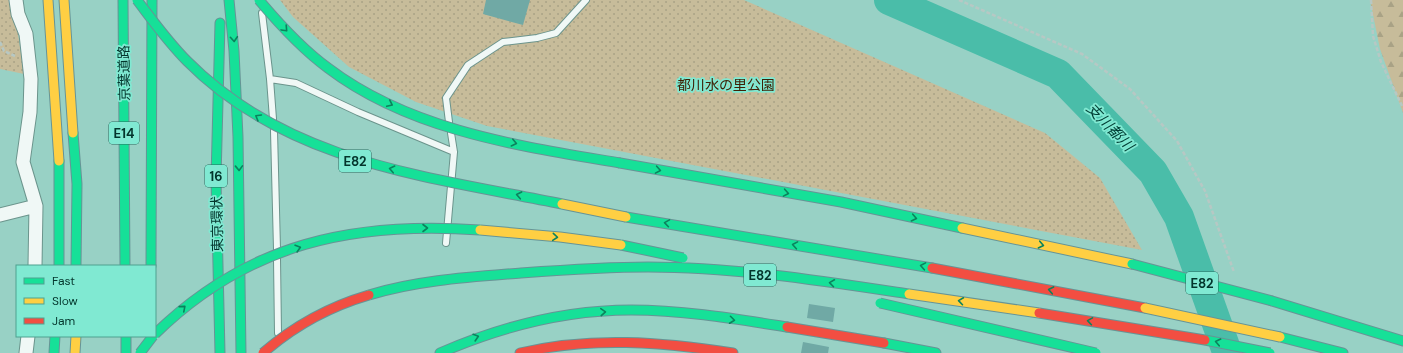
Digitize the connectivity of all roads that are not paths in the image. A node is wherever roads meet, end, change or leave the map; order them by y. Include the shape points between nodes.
1 (16, 0) edge
2 (48, 0) edge
3 (64, 0) edge
4 (123, 0) edge
5 (137, 0) edge
6 (152, 0) edge
7 (229, 0) edge
8 (260, 0) edge
9 (586, 0) edge
10 (220, 8) edge
11 (270, 79) junction
12 (454, 152) junction
13 (36, 206) junction
14 (0, 215) edge
15 (446, 243) dead end
16 (35, 265) edge
17 (59, 265) edge
18 (76, 265) edge
19 (125, 265) edge
20 (151, 265) edge
21 (834, 293) dead end
22 (873, 301) dead end
23 (156, 333) edge
24 (28, 337) edge
25 (55, 337) edge
26 (76, 337) edge
27 (126, 337) edge
28 (152, 337) edge
29 (153, 337) edge
30 (1403, 341) edge
31 (693, 350) edge
32 (26, 353) edge
33 (54, 353) edge
34 (75, 353) edge
35 (126, 353) edge
36 (140, 353) edge
37 (150, 353) edge
38 (220, 353) edge
39 (241, 353) edge
40 (263, 353) edge
41 (278, 353) edge
42 (440, 353) edge
43 (520, 353) edge
44 (733, 353) edge
45 (936, 353) edge
46 (1096, 353) edge
47 (1270, 353) edge
48 (1343, 353) edge

1 - 13 street via 18,14 26,34 31,79 24,162
2 - 17 highway via 61,190
3 - 18 highway via 77,184
4 - 19 highway, 京葉道路 / E14
48 -> 5 highway, E82, bridge via 1280,336 1145,308 954,272 626,217 355,161 293,136 248,111 198,73 176,50
6 - 20 highway, 京葉道路 / E14
7 -> 39 highway via 235,60 240,179
8 - 11 lane
8 -> 30 highway, E82, bridge via 293,38 341,78 393,105 449,127 560,153 841,202 1132,264 1272,301
9 - 12 lane via 556,33 503,42 468,65 446,98
10 - 38 highway, 東京環状 / 16 via 216,178
11 - 12 lane via 296,83
11 - 41 lane via 275,150
12 - 15 lane
13 - 14 street
13 - 16 street
23 -> 21 highway, E82, bridge via 194,298 246,268 287,251 315,243 355,233 381,230 440,228 566,238 674,256
22 - 46 highway, bridge
24 - 32 street
25 - 33 highway
26 - 34 highway
27 - 35 highway
28 - 36 highway, E82, bridge
29 - 37 highway
31 - 43 highway via 618,342 574,342
31 - 44 highway
47 -> 40 highway, E82, bridge via 1084,320 792,278 714,270 648,267 449,279 379,292 320,313 294,328
42 -> 45 highway via 469,340 537,321 574,314 631,310 671,312 820,331

